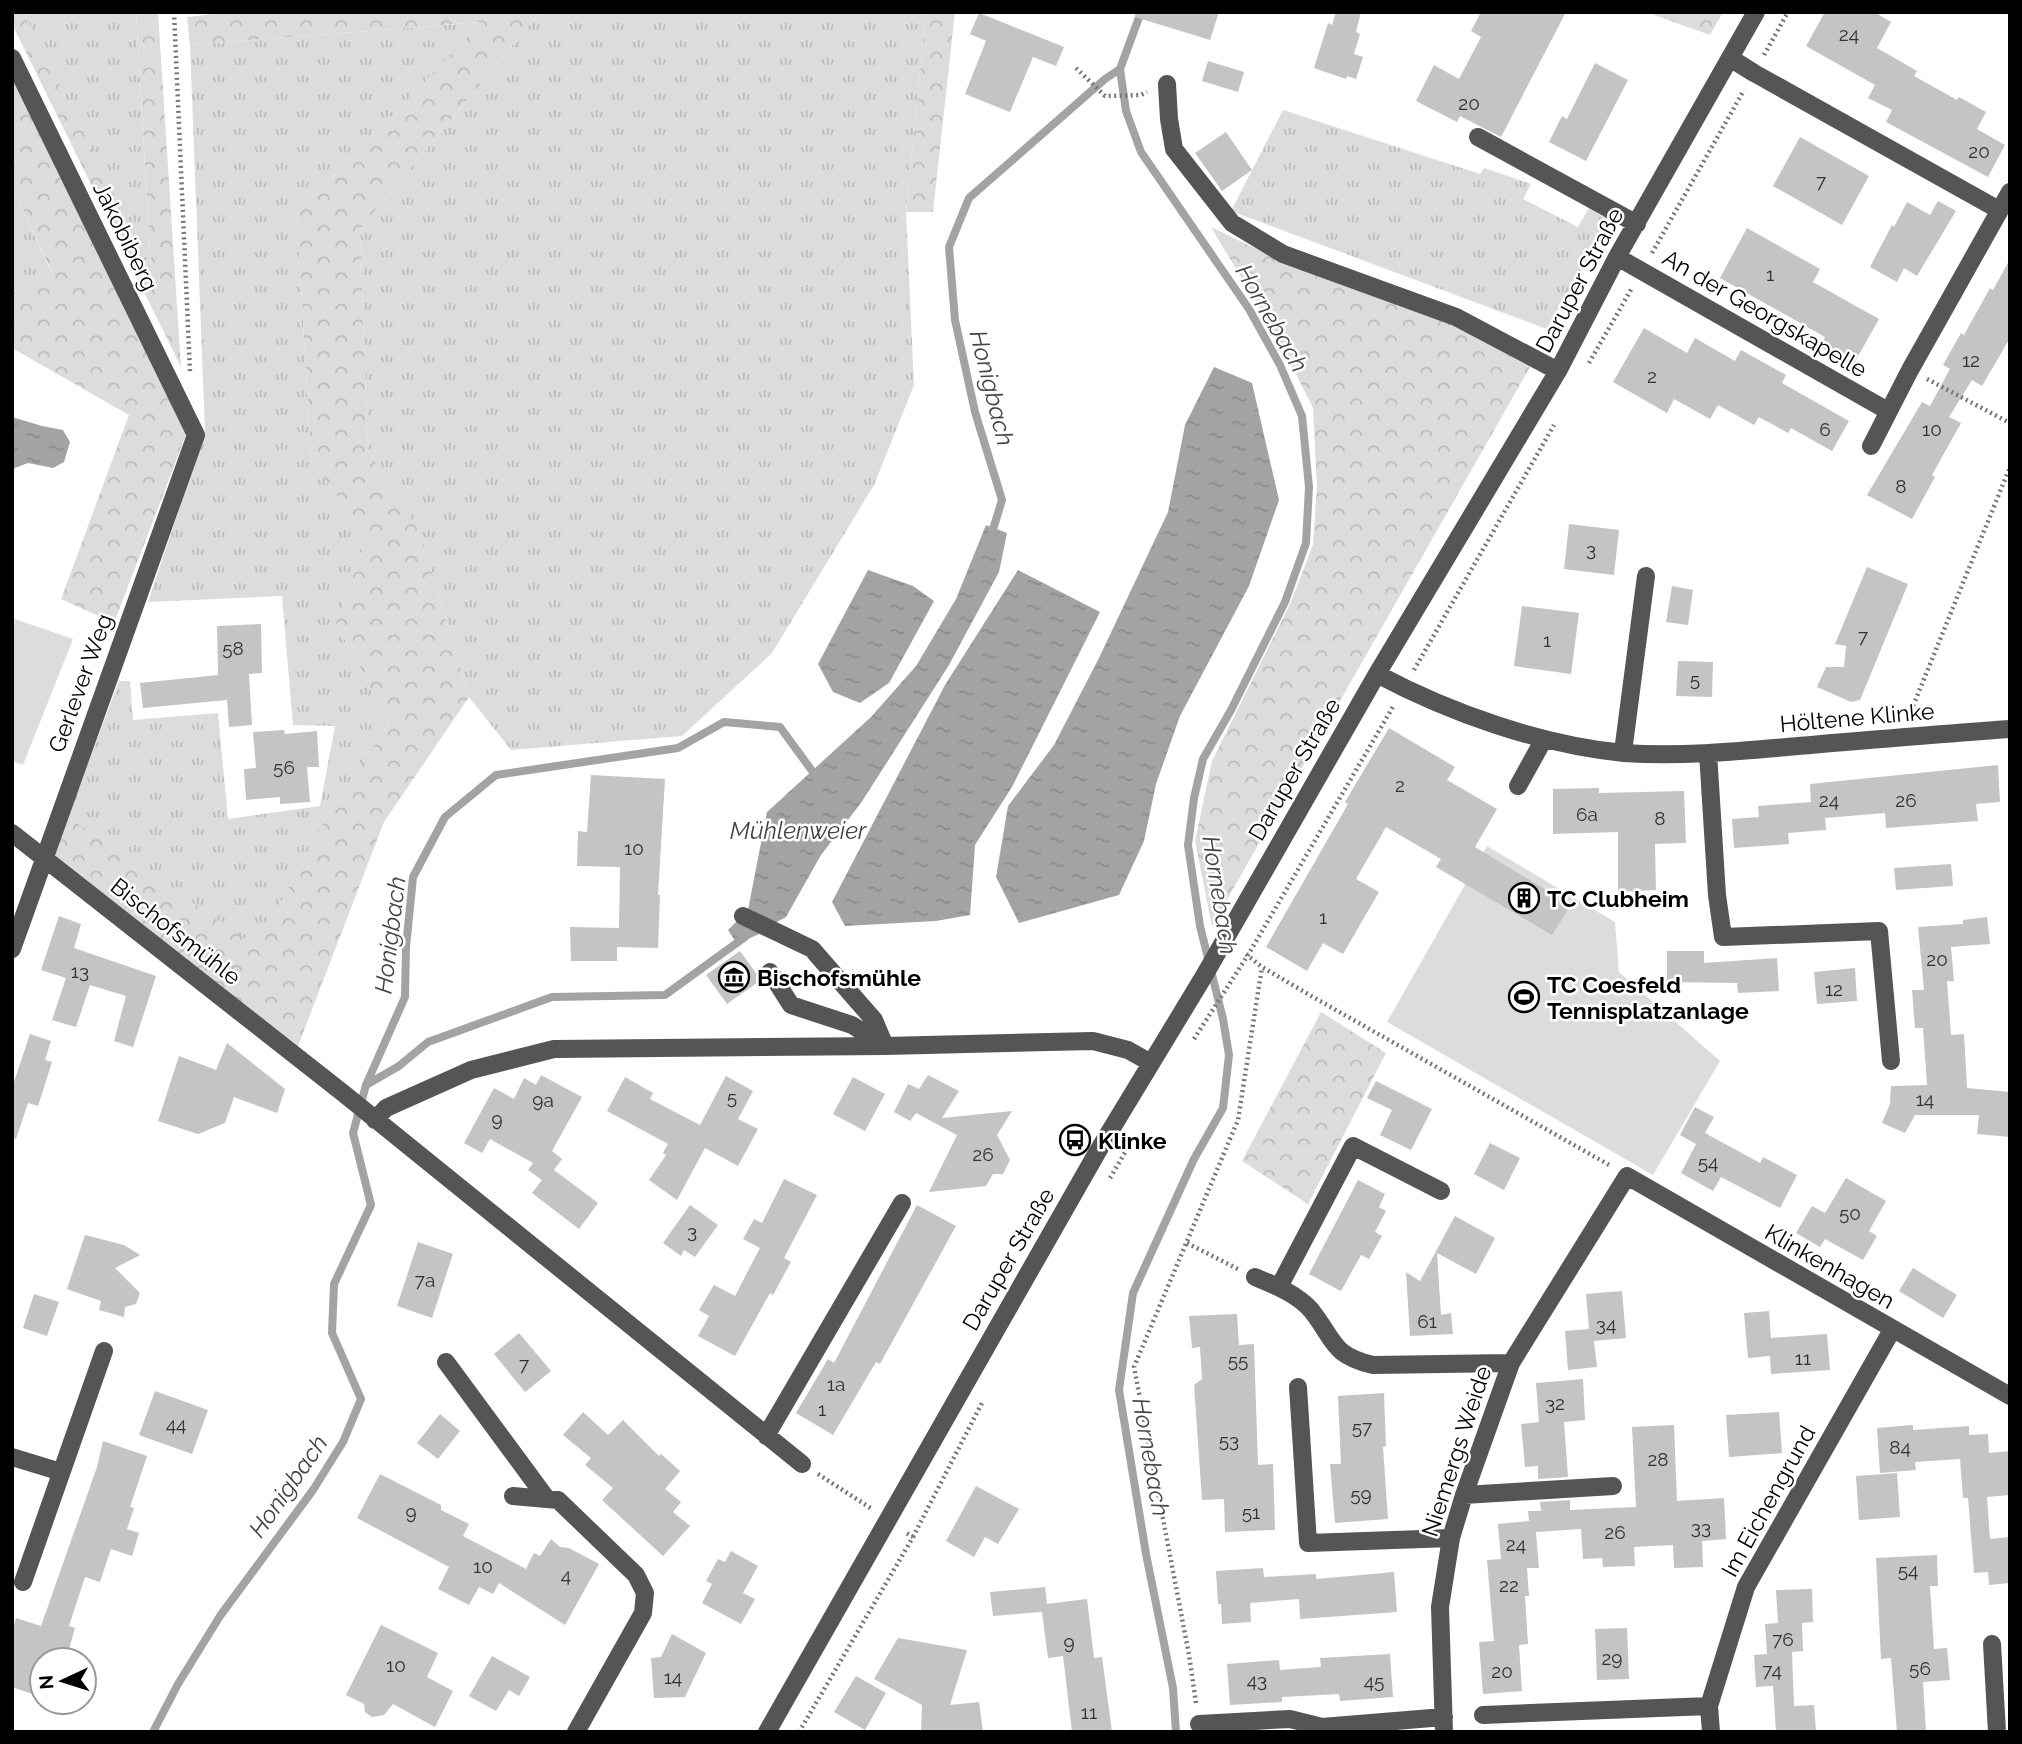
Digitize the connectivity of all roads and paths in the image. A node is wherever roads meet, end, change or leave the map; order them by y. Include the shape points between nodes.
1 (174, 12) edge
2 (1756, 12) edge
3 (1788, 12) edge
4 (12, 58) edge
5 (1730, 58) junction
6 (1076, 68) dead end
7 (1754, 74) junction
8 (1167, 84) dead end
9 (1141, 95) dead end
10 (1478, 137) dead end
11 (2010, 192) edge
12 (1999, 210) junction
13 (1637, 223) junction
14 (1617, 257) junction
15 (1641, 271) junction
16 (1587, 366) dead end
17 (1910, 370) junction
18 (1558, 371) junction
19 (190, 374) dead end
20 (1888, 411) junction
21 (1560, 414) dead end
22 (2010, 423) edge
23 (197, 435) joint
24 (1871, 446) dead end
25 (2010, 467) edge
26 (1646, 576) dead end
27 (1377, 674) junction
28 (1404, 688) junction
29 (2010, 729) edge
30 (1900, 737) junction
31 (1544, 738) junction
32 (1623, 752) junction
33 (1708, 753) junction
34 (1518, 786) dead end
35 (12, 833) edge
36 (44, 857) junction
37 (743, 916) dead end
38 (1225, 939) junction
39 (12, 949) edge
40 (1248, 955) junction
41 (1262, 967) junction
42 (770, 972) dead end
43 (1213, 1009) dead end
44 (885, 1046) junction
45 (1891, 1061) dead end
46 (1151, 1063) junction
47 (371, 1116) junction
48 (1627, 1175) junction
49 (1441, 1191) dead end
50 (902, 1203) dead end
51 (1187, 1243) junction
52 (1255, 1277) joint
53 (1279, 1287) junction
54 (1892, 1330) junction
55 (104, 1351) dead end
56 (446, 1362) dead end
57 (1511, 1363) junction
58 (1298, 1387) dead end
59 (2010, 1396) edge
60 (766, 1436) junction
61 (12, 1457) edge
62 (802, 1464) joint
63 (61, 1472) junction
64 (1613, 1486) dead end
65 (1464, 1495) junction
66 (513, 1496) dead end
67 (547, 1499) junction
68 (886, 1520) junction
69 (1451, 1538) junction
70 (23, 1583) dead end
71 (1992, 1644) dead end
72 (1709, 1706) junction
73 (1483, 1715) dead end
74 (1199, 1724) joint
75 (1444, 1725) edge
76 (576, 1732) edge
77 (767, 1732) edge
78 (799, 1732) edge
79 (1711, 1732) edge
80 (1997, 1732) edge

1 - 19 path
2 - 5 street, Daruper Straße
3 - 7 path
4 - 23 street, Jakobiberg
5 - 7 street
5 - 13 street, Daruper Straße
6 - 9 path via 1105,96
7 - 12 street
7 - 15 path
8 - 18 street via 1174,149 1232,223 1283,254 1456,317
10 - 13 street
11 - 12 street
12 - 17 street
13 - 14 street, Daruper Straße
14 - 15 street, An der Georgskapelle
14 - 18 street, Daruper Straße
15 - 16 path
15 - 20 street, An der Georgskapelle
17 - 20 street
17 - 22 path
18 - 27 street, Daruper Straße
20 - 24 street
21 - 28 path
23 - 36 street, Gerlever Weg
25 - 30 path
26 - 32 street
27 - 28 street, Höltene Klinke
27 - 38 street, Daruper Straße
28 - 31 street, Höltene Klinke via 1509,730
28 - 40 path
29 - 30 street, Höltene Klinke
30 - 33 street, Höltene Klinke
31 - 32 street, Höltene Klinke
31 - 34 street
32 - 33 street, Höltene Klinke
33 - 45 street via 1723,937 1879,932
35 - 36 street, Bischofsmühle
36 - 39 street, Gerlever Weg
36 - 47 street, Bischofsmühle
37 - 44 street via 812,949 874,1020
38 - 40 path
38 - 46 street, Daruper Straße
40 - 41 path
40 - 43 path
41 - 48 path
41 - 51 path via 1238,1120
42 - 44 street via 791,1005 852,1026
44 - 46 street via 1093,1041 1128,1050
44 - 47 street via 555,1049 471,1070
46 - 68 street, Daruper Straße
47 - 60 street, Bischofsmühle
48 - 54 street, Klinkenhagen
48 - 57 street, Niemergs Weide
49 - 53 street via 1353,1146
50 - 60 street
51 - 52 path
51 - 74 path via 1134,1367
52 - 53 street
53 - 57 street via 1309,1308 1340,1352 1353,1360 1373,1365
54 - 59 street, Klinkenhagen
54 - 72 street, Im Eichengrund via 1746,1587
55 - 63 street
56 - 67 street
57 - 65 street, Niemergs Weide
58 - 69 street via 1308,1543
60 - 62 street, Bischofsmühle
61 - 63 street
62 - 68 path
63 - 70 street
64 - 65 street
65 - 69 street, Niemergs Weide
66 - 67 street
67 - 76 street via 558,1500 636,1575 645,1593 643,1613
68 - 77 street, Daruper Straße
68 - 78 path via 913,1537
69 - 75 street, Niemergs Weide via 1440,1607
71 - 80 street
72 - 73 street
72 - 79 street, Im Eichengrund
74 - 75 street via 1290,1719 1322,1727

